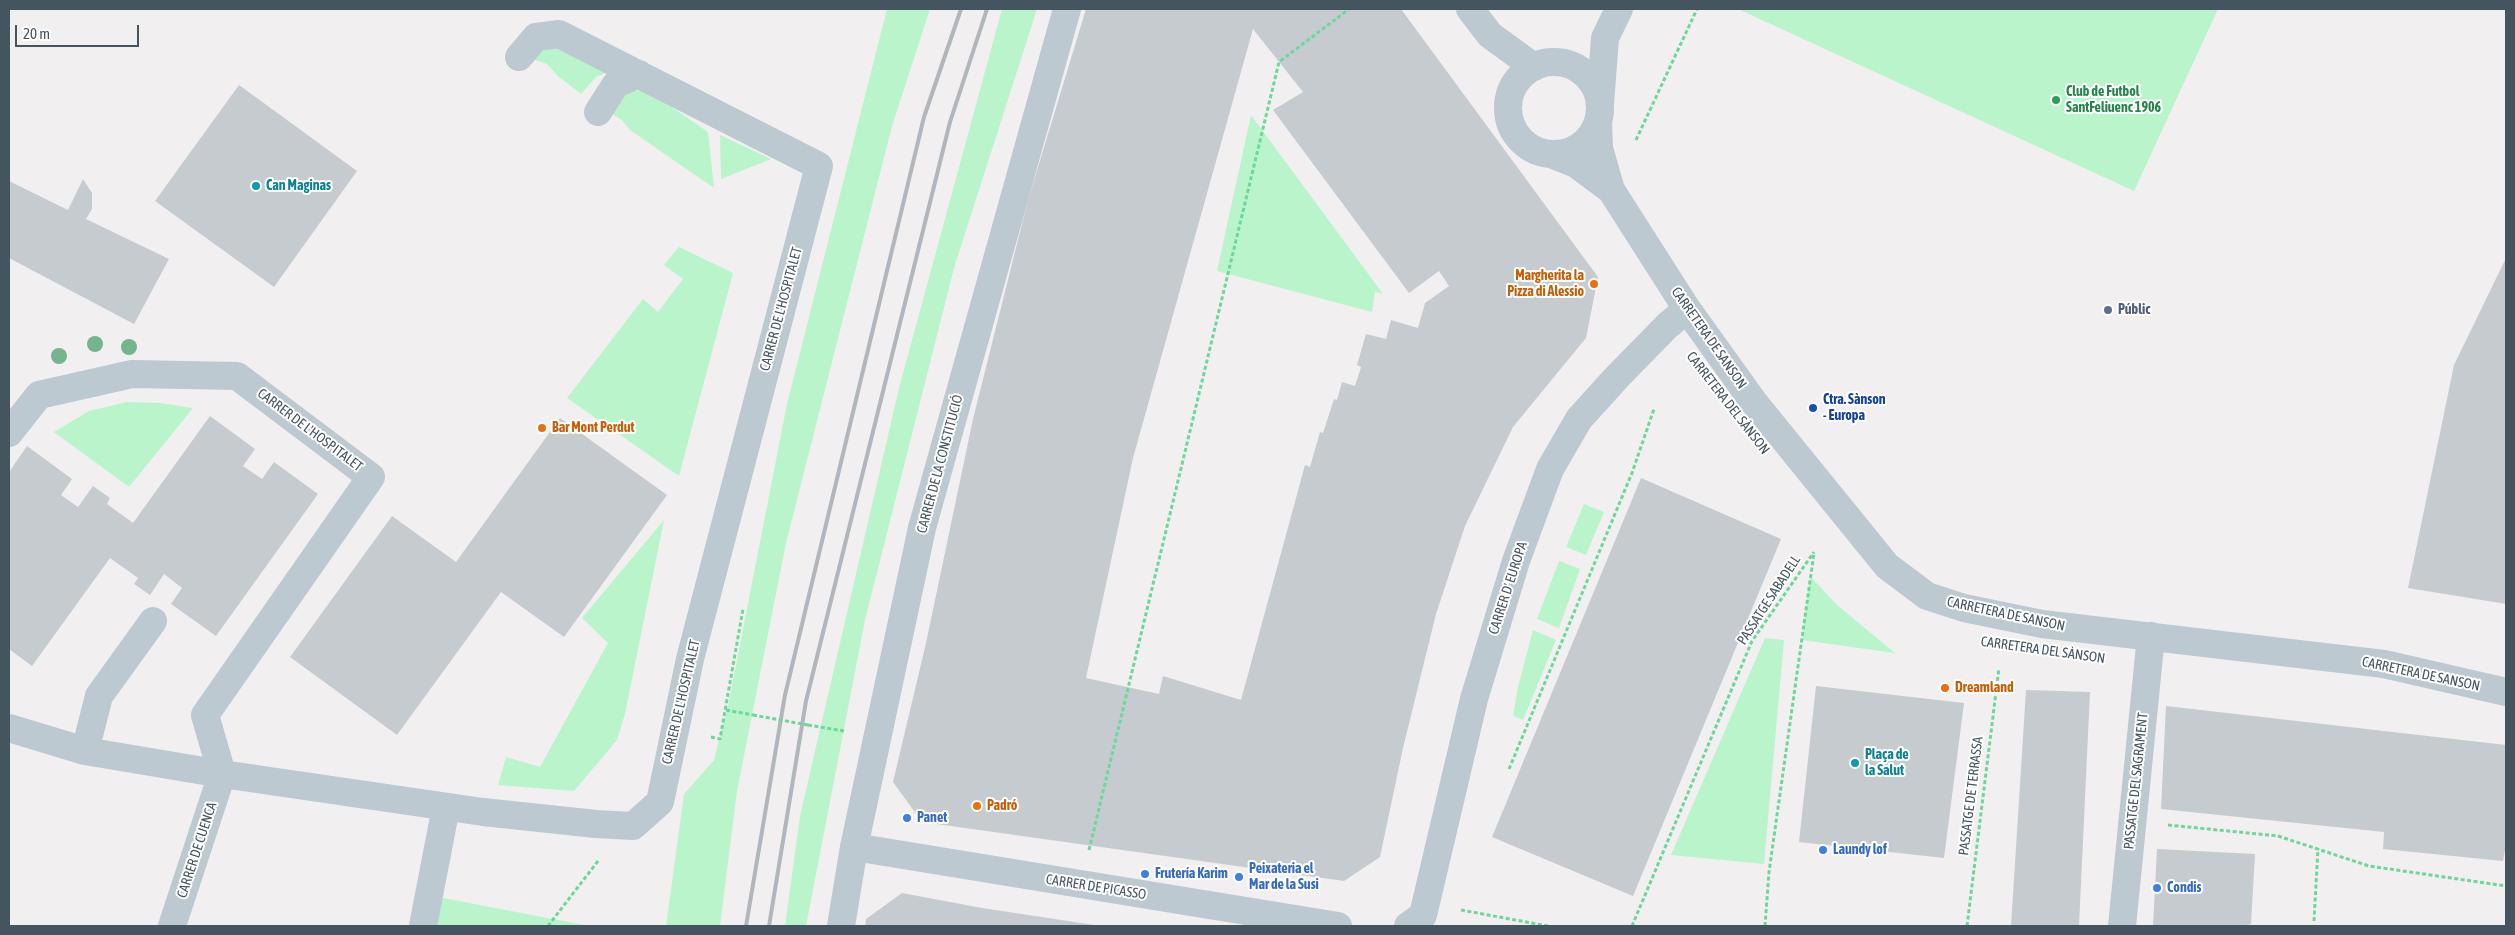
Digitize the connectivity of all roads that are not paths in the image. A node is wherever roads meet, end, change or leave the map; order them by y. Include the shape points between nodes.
1 (1067, 9) edge
2 (1470, 9) edge
3 (1619, 9) edge
4 (1605, 38) junction
5 (519, 57) dead end
6 (1543, 64) junction
7 (639, 74) junction
8 (598, 112) dead end
9 (1599, 115) junction
10 (1551, 154) junction
11 (1608, 182) junction
12 (1687, 309) junction
13 (9, 433) edge
14 (153, 621) dead end
15 (2151, 636) junction
16 (2506, 692) edge
17 (9, 728) edge
18 (85, 751) junction
19 (222, 774) junction
20 (446, 807) junction
21 (854, 847) junction
22 (1419, 914) edge
23 (172, 926) edge
24 (422, 926) edge
25 (841, 926) edge
26 (1338, 926) edge
27 (2122, 926) edge

1 - 21 street, CARRER DE LA CONSTITUCIÓ via 922,528
2 - 6 street via 1490,35
3 - 4 street
4 - 6 street
4 - 9 street
5 - 7 street via 536,37 559,34
6 - 9 street via 1576,68 1586,75 1594,85
6 - 10 street via 1524,73 1511,93 1509,117 1513,128 1528,146
7 - 8 street via 616,84
7 - 20 street, CARRER DE L'HOSPITALET via 819,166 690,659 660,802 633,826 586,824
9 - 10 street via 1586,142 1570,151
9 - 11 street via 1599,148
10 - 11 street
11 - 12 street, CARRETERA DE SANSON
12 - 15 street, CARRETERA DE SANSON via 1753,401 1887,566 1927,596 1964,608 2042,624
12 - 22 street, CARRER D' EUROPA via 1617,376 1579,419 1550,469 1516,561 1474,698
13 - 19 street, CARRER DE L'HOSPITALET via 39,396 132,374 237,376 371,477 205,715
14 - 18 street via 99,696
15 - 16 street, CARRETERA DE SANSON via 2384,664
15 - 27 street, PASSATGE DEL SAGRAMENT
17 - 18 street, CARRER DE L'HOSPITALET
18 - 19 street, CARRER DE L'HOSPITALET
19 - 20 street, CARRER DE L'HOSPITALET
19 - 23 street, CARRER DE CUENCA
20 - 24 street
21 - 25 street, CARRER DE LA CONSTITUCIÓ
21 - 26 street, CARRER DE PICASSO

